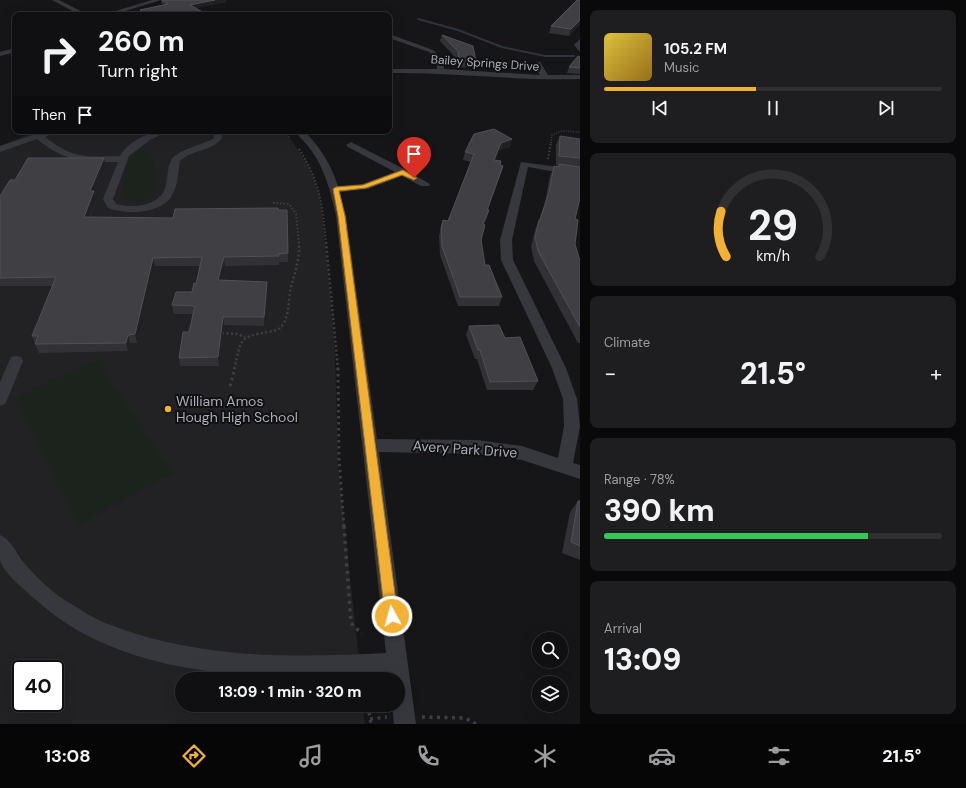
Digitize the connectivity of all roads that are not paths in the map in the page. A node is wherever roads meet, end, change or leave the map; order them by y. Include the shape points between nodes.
1 (55, 0) edge
2 (158, 0) edge
3 (79, 12) edge
4 (116, 12) edge
5 (392, 37) edge
6 (580, 41) edge
7 (580, 50) edge
8 (12, 51) edge
9 (0, 54) edge
10 (537, 64) dead end
11 (392, 71) edge
12 (441, 72) junction
13 (546, 78) junction
14 (580, 78) edge
15 (44, 134) edge
16 (157, 134) edge
17 (217, 134) edge
18 (302, 134) edge
19 (38, 136) junction
20 (352, 145) dead end
21 (0, 149) edge
22 (123, 159) junction
23 (403, 172) junction
24 (580, 173) edge
25 (425, 184) dead end
26 (336, 189) junction
27 (16, 361) dead end
28 (0, 400) edge
29 (370, 445) junction
30 (564, 466) junction
31 (580, 472) edge
32 (0, 544) edge
33 (397, 663) junction
34 (405, 724) edge

1 - 3 street
2 - 4 street
5 - 12 street via 431,52 440,60
6 - 7 street via 577,45
8 - 9 street
10 - 13 street
11 - 12 street, Bailey Springs Drive
12 - 13 street, Bailey Springs Drive
13 - 14 street, Bailey Springs Drive
15 - 19 street
16 - 22 street via 136,143
17 - 22 street via 218,138 214,142 175,160 168,195 165,200 153,206 116,208 108,202
18 - 26 street via 324,163
19 - 21 street
19 - 22 street via 59,153 72,159
20 - 23 street
23 - 25 street
23 - 26 street via 364,186
24 - 30 street via 524,164 506,240 507,260 559,368 570,399 572,426
26 - 29 street
27 - 28 street
29 - 30 street, Avery Park Drive via 477,447 522,453
29 - 33 street
30 - 31 street, Avery Park Drive
32 - 33 street via 22,576 47,598 78,620 108,636 136,646 189,658 256,665
33 - 34 street

